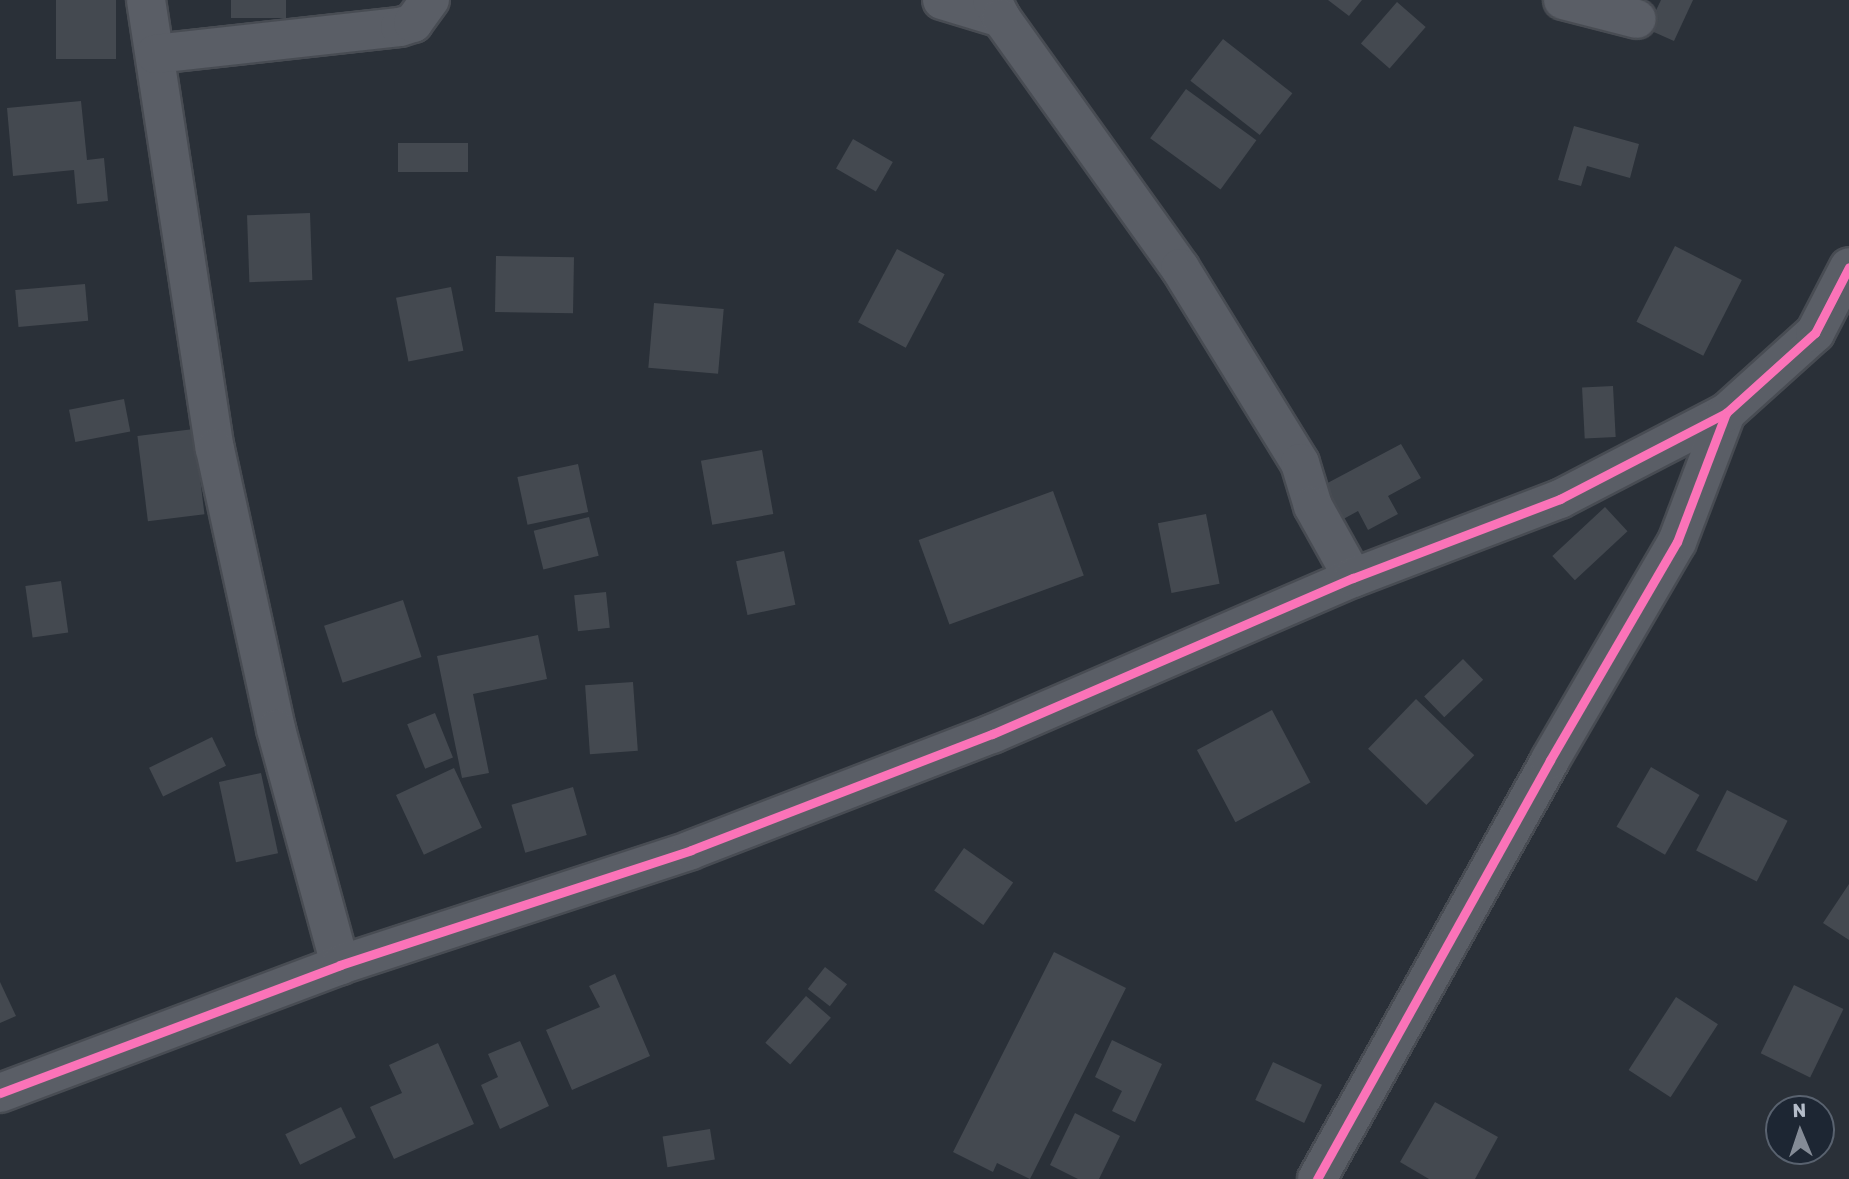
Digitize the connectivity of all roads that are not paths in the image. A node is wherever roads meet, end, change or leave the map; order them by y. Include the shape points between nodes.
1 (146, 0) edge
2 (430, 0) edge
3 (942, 0) edge
4 (1563, 0) edge
5 (997, 9) edge
6 (1637, 19) dead end
7 (155, 54) junction
8 (1849, 267) edge
9 (1726, 413) junction
10 (1353, 578) junction
11 (340, 965) junction
12 (0, 1093) edge
13 (1317, 1179) edge

1 - 7 street
2 - 7 street via 413,23 400,27
3 - 5 street
4 - 6 street
5 - 10 street via 1181,268 1300,463 1313,506
7 - 11 street via 215,449 276,729
8 - 9 street via 1815,333
9 - 10 street via 1560,499
9 - 13 street via 1677,542
10 - 11 street via 992,734 704,845
11 - 12 street

